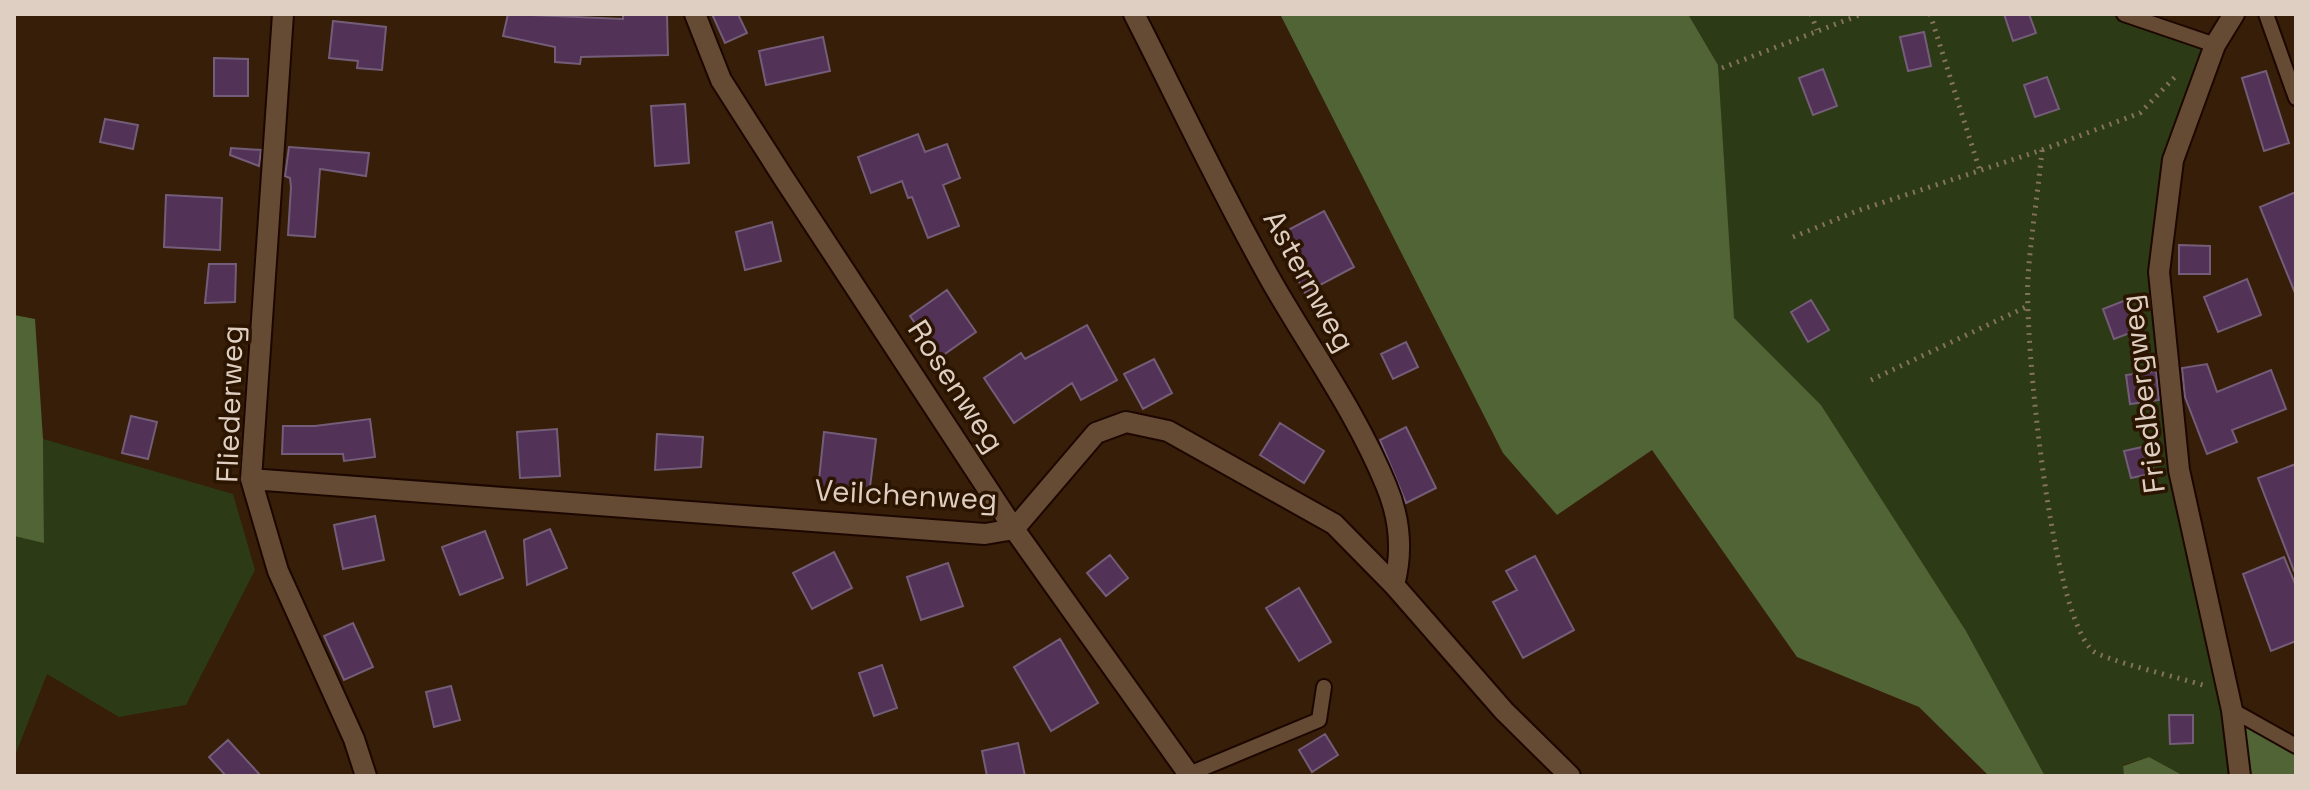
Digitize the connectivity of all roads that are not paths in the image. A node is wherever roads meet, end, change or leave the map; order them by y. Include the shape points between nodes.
1 (283, 14) edge
2 (695, 14) edge
3 (1134, 14) edge
4 (2124, 14) edge
5 (2234, 14) edge
6 (2266, 14) edge
7 (2215, 45) junction
8 (2296, 98) edge
9 (251, 479) junction
10 (1014, 529) junction
11 (1394, 585) junction
12 (1324, 687) dead end
13 (2230, 701) junction
14 (2296, 746) edge
15 (1190, 775) edge
16 (366, 776) edge
17 (1570, 776) edge
18 (2240, 776) edge

1 - 9 street, Fliederweg
2 - 10 street, Rosenweg via 721,80
3 - 11 street, Asternweg via 1271,281 1387,486 1400,532
4 - 7 lane
5 - 7 street, Friedbergweg
6 - 8 lane
7 - 13 street, Friedbergweg via 2173,160 2159,272 2179,470
9 - 10 street, Veilchenweg via 985,534
9 - 16 street, Fliederweg via 278,571
10 - 11 street, Veilchenweg via 1096,433 1126,422 1168,431 1334,524
10 - 15 street, Rosenweg
11 - 17 street, Veilchenweg via 1504,711
12 - 15 lane via 1319,720
13 - 14 lane
13 - 18 street, Friedbergweg

